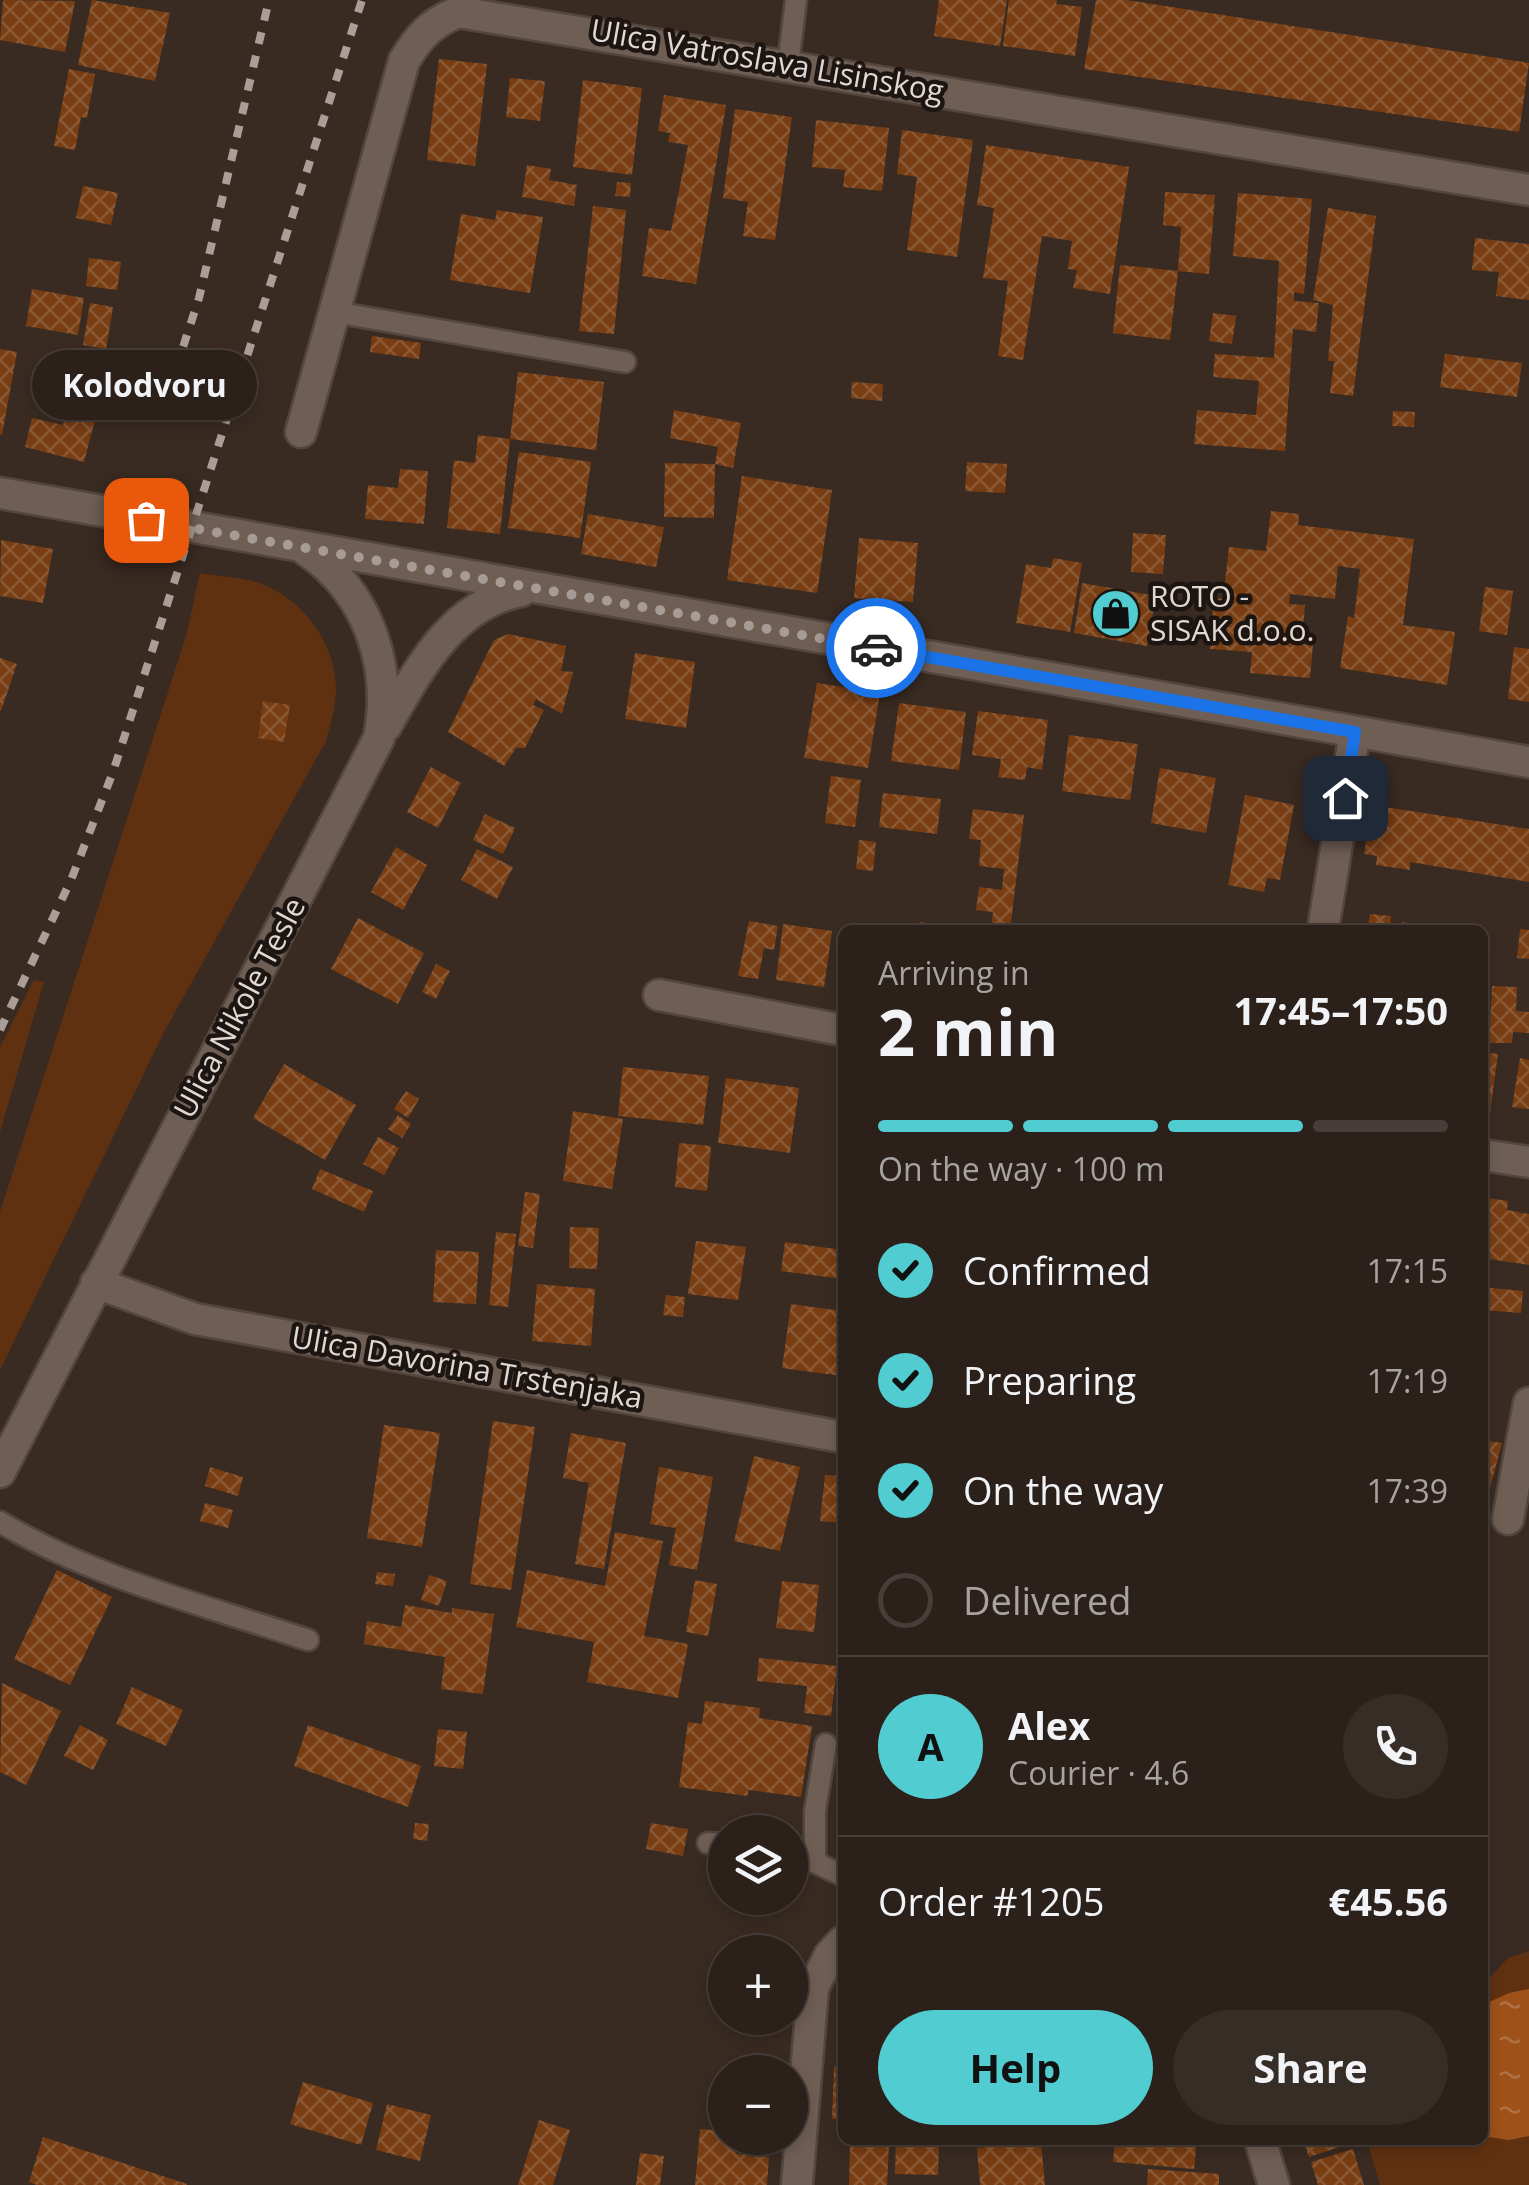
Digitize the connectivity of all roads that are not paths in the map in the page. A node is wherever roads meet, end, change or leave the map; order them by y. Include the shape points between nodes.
1 (796, 0) edge
2 (788, 65) junction
3 (1529, 190) edge
4 (334, 312) junction
5 (625, 362) dead end
6 (301, 432) dead end
7 (0, 493) edge
8 (303, 548) junction
9 (532, 588) junction
10 (1355, 732) junction
11 (379, 738) junction
12 (1529, 762) edge
13 (1324, 925) edge
14 (659, 995) dead end
15 (838, 1029) edge
16 (1488, 1156) edge
17 (1529, 1162) edge
18 (96, 1283) junction
19 (1529, 1403) edge
20 (838, 1436) edge
21 (0, 1472) edge
22 (1508, 1518) dead end
23 (0, 1522) edge
24 (308, 1640) dead end
25 (826, 1744) dead end
26 (808, 1859) edge
27 (815, 1862) junction
28 (838, 1873) edge
29 (838, 1946) edge
30 (1262, 2145) edge
31 (797, 2185) edge
32 (1274, 2185) edge

1 - 2 lane
2 - 3 street, Ulica Vatroslava Lisinskog
2 - 4 street, Ulica Vatroslava Lisinskog via 483,13 458,12 434,22 404,61
4 - 5 lane
4 - 6 street, Ulica Vatroslava Lisinskog
7 - 8 street
8 - 9 street
8 - 11 street, Ulica Nikole Tesle via 354,594 370,628 384,689
9 - 10 street
9 - 11 street via 494,596 458,622
10 - 12 street
10 - 13 street
11 - 18 street, Ulica Nikole Tesle
14 - 15 street
16 - 17 street
18 - 20 street, Ulica Davorina Trstenjaka via 195,1319
18 - 21 street, Ulica Nikole Tesle
19 - 22 street
23 - 24 lane via 116,1577
25 - 27 lane
26 - 27 lane
27 - 28 lane
29 - 31 street via 813,1988
30 - 32 street

